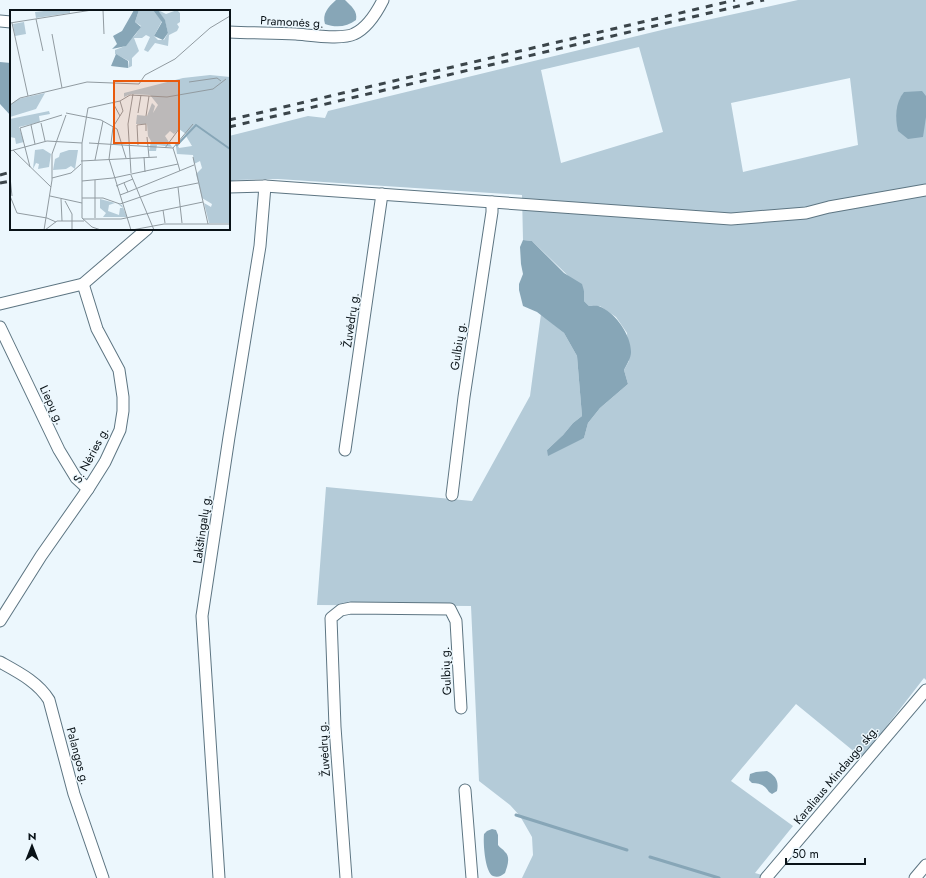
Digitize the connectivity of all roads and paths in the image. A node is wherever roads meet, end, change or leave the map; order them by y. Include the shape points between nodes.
1 (383, 0) edge
2 (0, 21) edge
3 (10, 22) edge
4 (230, 32) edge
5 (265, 186) junction
6 (230, 187) edge
7 (926, 190) edge
8 (382, 194) junction
9 (492, 202) junction
10 (146, 230) edge
11 (83, 284) junction
12 (0, 304) edge
13 (0, 327) edge
14 (345, 450) dead end
15 (88, 489) junction
16 (452, 495) dead end
17 (331, 618) joint
18 (0, 621) edge
19 (0, 662) edge
20 (926, 690) edge
21 (461, 708) dead end
22 (465, 790) dead end
23 (926, 865) edge
24 (103, 878) edge
25 (220, 878) edge
26 (346, 878) edge
27 (472, 878) edge
28 (766, 878) edge
29 (915, 878) edge

1 - 4 street, Pramonės g. via 366,25 353,35 332,37
2 - 3 street
5 - 6 street
5 - 8 street
5 - 25 street, Lakštingalų g. via 260,246 202,616
7 - 9 street via 806,213 731,219
8 - 9 street
8 - 14 street, Žuvėdrų g.
9 - 16 street, Gulbių g.
10 - 11 street
11 - 12 street
11 - 15 street, S. Nėries g. via 97,329 119,370 123,397 120,430
13 - 15 street, Liepų g. via 59,450 76,478
15 - 18 street, S. Nėries g.
17 - 21 street, Gulbių g. via 341,610 351,608 450,610 456,621
17 - 26 street, Žuvėdrų g. via 335,727
19 - 24 street, Palangos g. via 34,683 49,700 74,794
20 - 28 street, Karaliaus Mindaugo skg.
22 - 27 street
23 - 29 street

